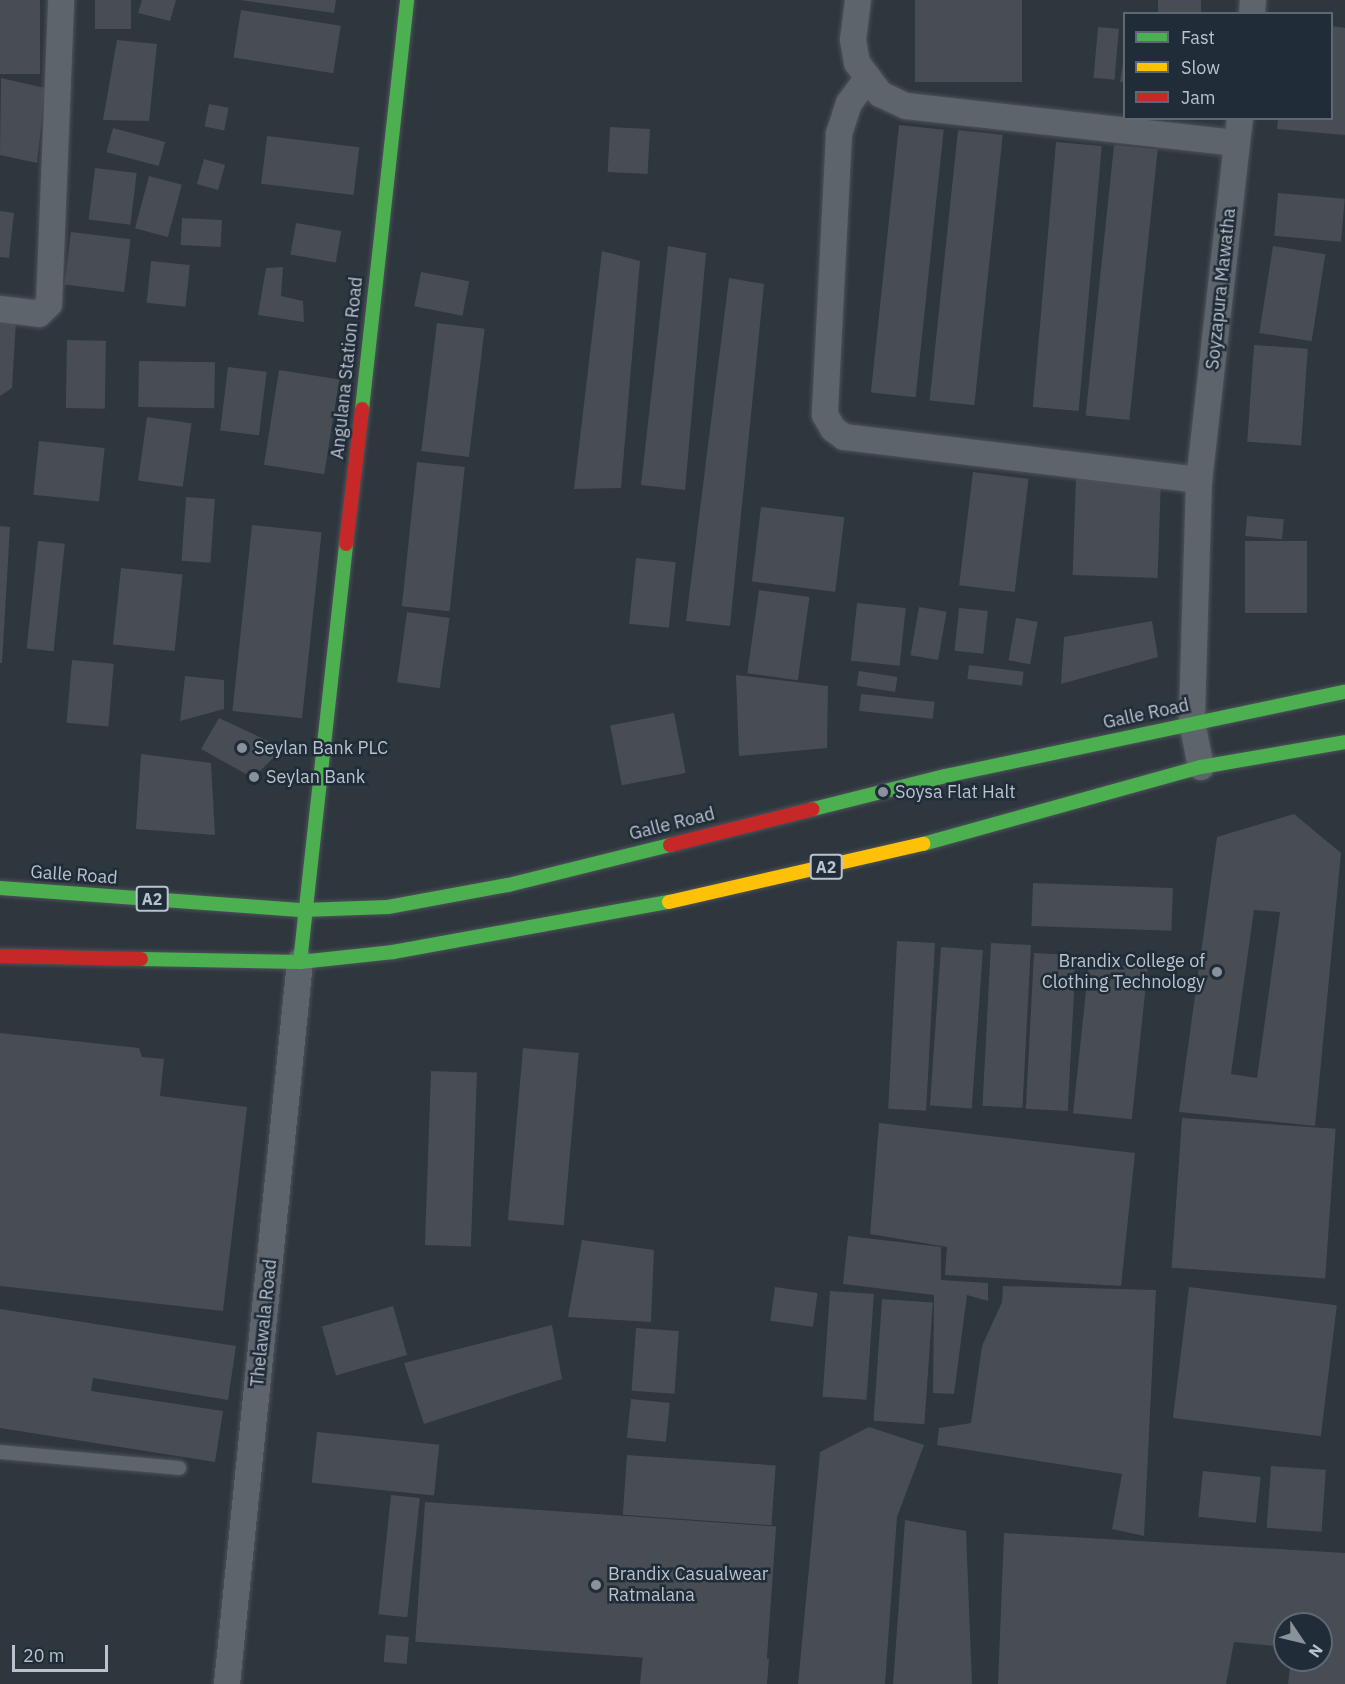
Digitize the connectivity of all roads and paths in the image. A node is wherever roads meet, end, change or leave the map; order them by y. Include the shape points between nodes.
1 (61, 0) edge
2 (407, 0) edge
3 (858, 0) edge
4 (866, 80) junction
5 (1238, 131) edge
6 (0, 309) edge
7 (1199, 480) junction
8 (1345, 692) edge
9 (1192, 722) junction
10 (1345, 742) edge
11 (1201, 767) junction
12 (0, 888) edge
13 (303, 910) junction
14 (0, 956) edge
15 (300, 962) junction
16 (0, 1452) edge
17 (179, 1468) dead end
18 (227, 1684) edge

1 - 6 street via 49,304 39,314
2 - 13 main road, Angulana Station Road
3 - 4 street via 853,40 857,63
4 - 5 street, Soyzapura Mawatha via 880,94 906,106
4 - 7 street via 849,103 839,134 825,415 833,429 844,437
5 - 7 street, Soyzapura Mawatha
7 - 9 street, Soyzapura Mawatha
8 - 9 main road, Galle Road / A2
9 - 11 street, Soyzapura Mawatha
9 - 13 main road, Galle Road / A2 via 945,776 508,885 388,907
10 - 11 main road, A2
11 - 15 main road, A2 via 921,845 716,893 393,952
12 - 13 main road, Galle Road / A2
13 - 15 main road
14 - 15 main road, A2
15 - 18 street, Thelawala Road
16 - 17 lane

